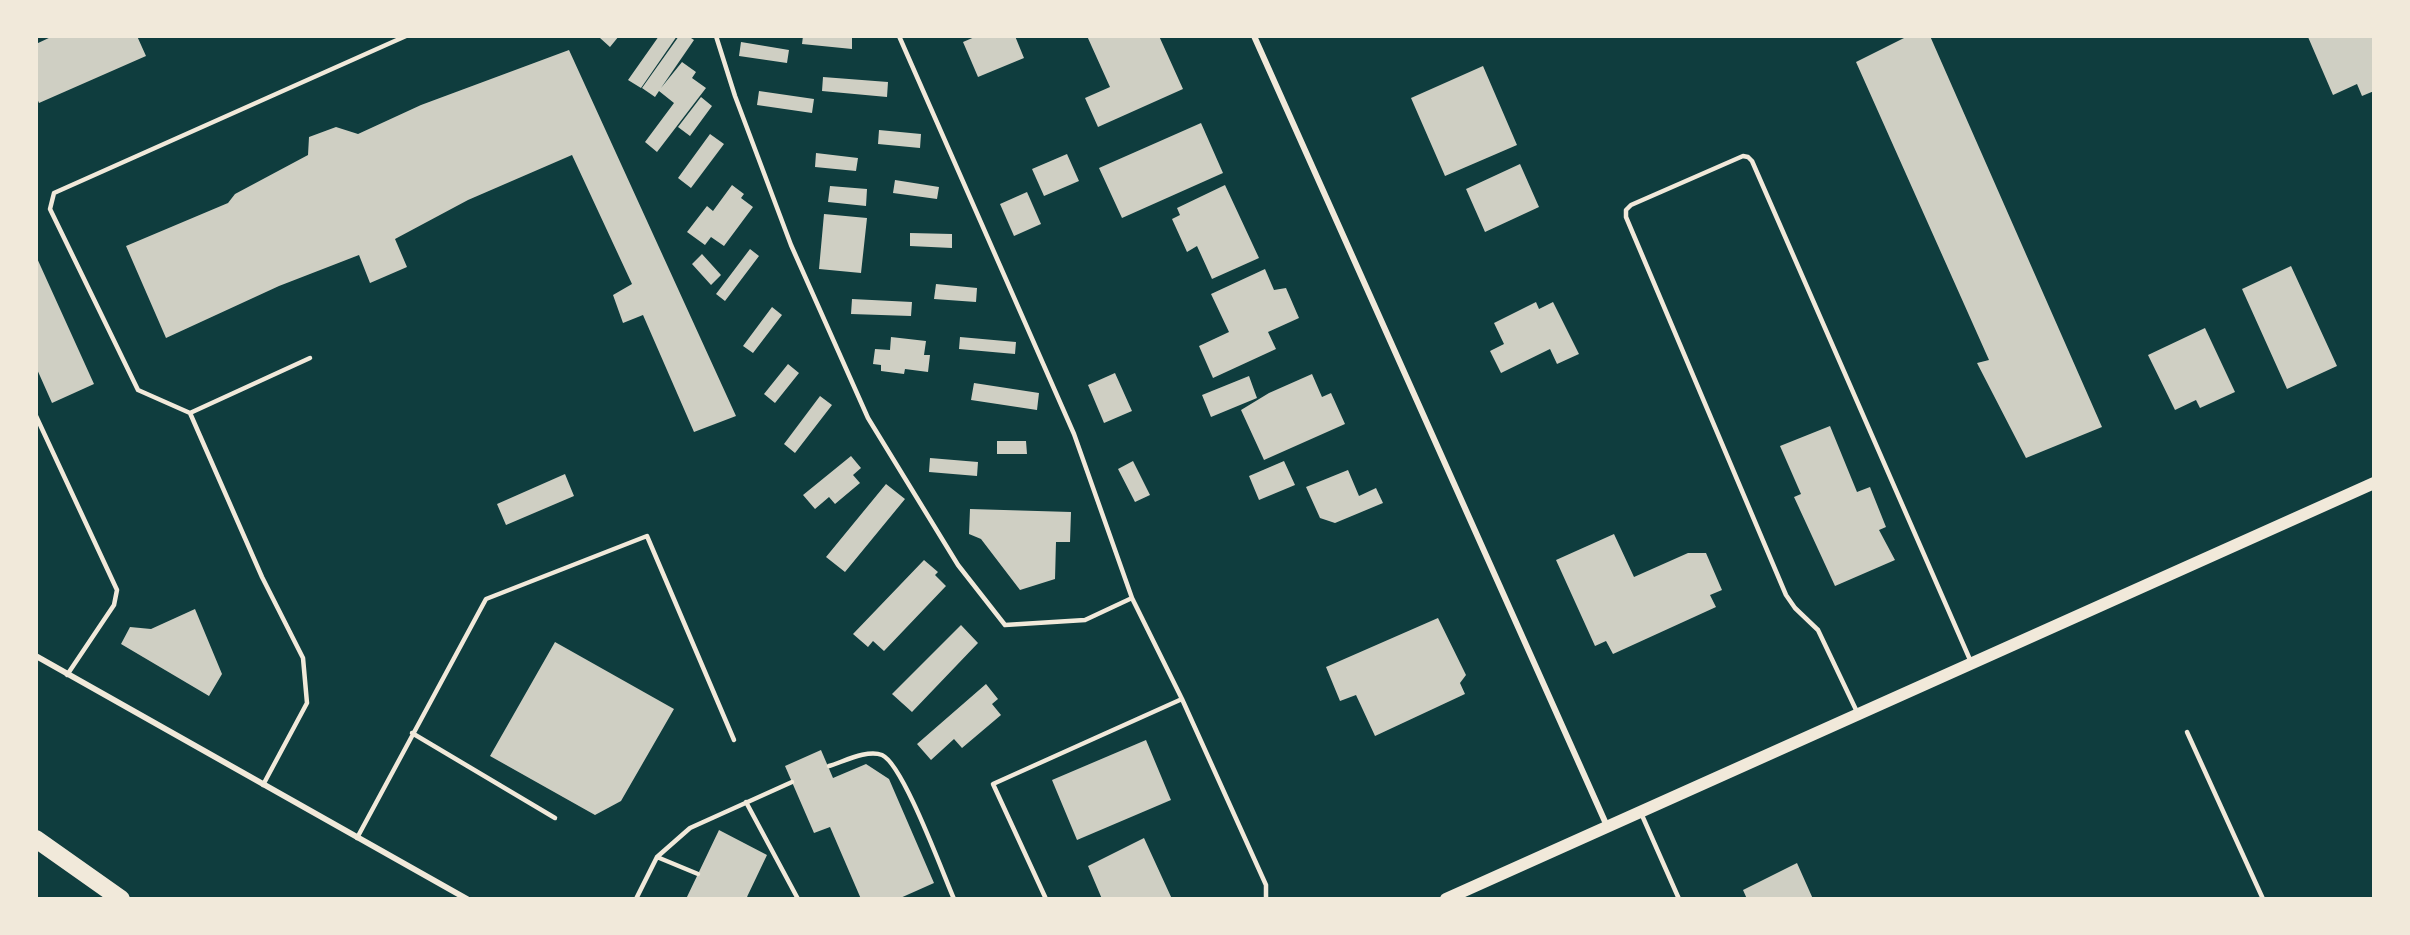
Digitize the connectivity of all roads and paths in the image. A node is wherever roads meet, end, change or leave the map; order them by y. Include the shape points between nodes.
1 (406, 36) edge
2 (716, 36) edge
3 (899, 36) edge
4 (1254, 36) edge
5 (310, 358) dead end
6 (190, 413) junction
7 (36, 416) edge
8 (2374, 483) edge
9 (1132, 598) junction
10 (36, 656) edge
11 (1972, 664) junction
12 (67, 675) junction
13 (1182, 699) junction
14 (1858, 714) junction
15 (2187, 732) dead end
16 (412, 733) junction
17 (734, 740) dead end
18 (828, 766) dead end
19 (792, 782) dead end
20 (263, 785) junction
21 (746, 802) junction
22 (1640, 811) junction
23 (555, 818) dead end
24 (1607, 826) junction
25 (357, 838) junction
26 (36, 839) edge
27 (657, 857) junction
28 (698, 874) dead end
29 (121, 899) edge
30 (467, 899) edge
31 (636, 899) edge
32 (798, 899) edge
33 (954, 899) edge
34 (1046, 899) edge
35 (1266, 899) edge
36 (1446, 899) edge
37 (1679, 899) edge
38 (2263, 899) edge

1 - 6 lane via 54,193 50,209 138,390
2 - 9 lane via 791,245 868,417 958,565 1005,625 1085,620
3 - 9 lane via 1074,434
4 - 24 street
5 - 6 lane
6 - 20 lane via 262,577 303,658 307,703
7 - 12 lane via 117,590 114,604
8 - 11 main road
9 - 13 lane
10 - 12 street
11 - 14 main road
11 - 14 lane via 1752,161 1743,156 1631,205 1626,217 1786,595 1818,630
12 - 20 street
13 - 34 lane via 993,784
13 - 35 lane via 1266,885
14 - 22 main road
15 - 38 lane
16 - 17 lane via 486,599 647,536
16 - 23 lane
16 - 25 lane
18 - 33 lane via 865,754 882,755 893,765
19 - 21 lane
20 - 25 street
21 - 27 lane via 690,828
21 - 32 lane
22 - 24 main road
22 - 37 lane
24 - 36 main road
25 - 30 street
26 - 29 highway
27 - 28 lane
27 - 31 lane

